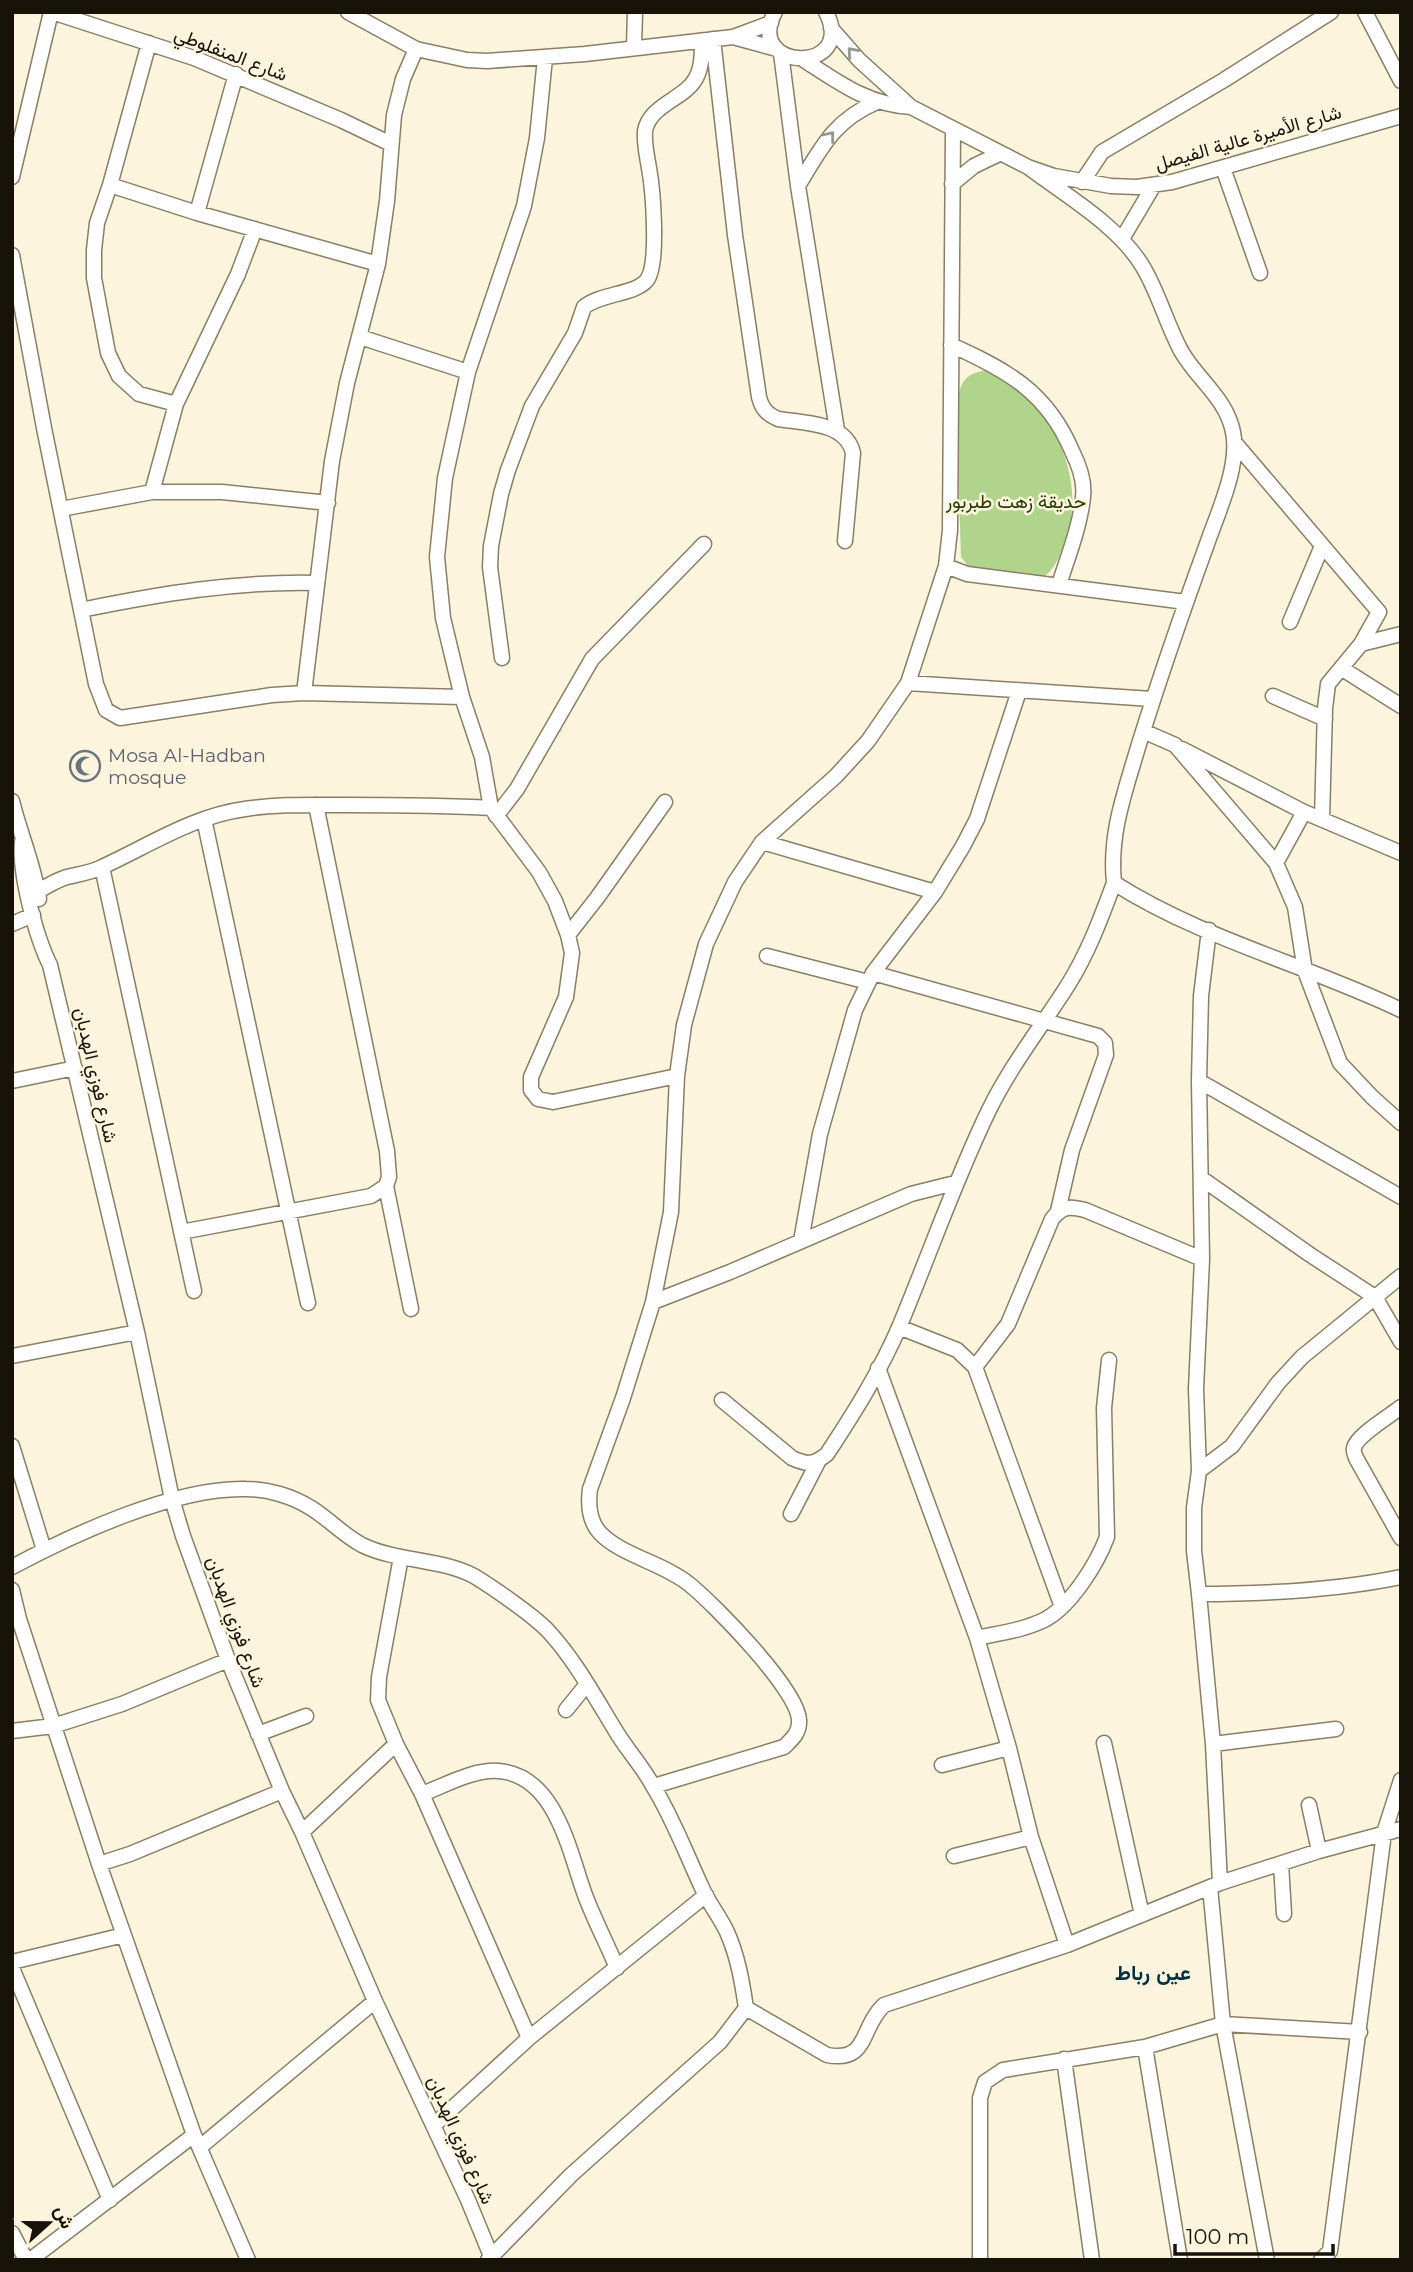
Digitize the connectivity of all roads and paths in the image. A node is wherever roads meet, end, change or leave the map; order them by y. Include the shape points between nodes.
1 (52, 12) edge
2 (348, 12) edge
3 (635, 12) edge
4 (826, 12) edge
5 (1331, 12) edge
6 (1365, 12) edge
7 (773, 18) edge
8 (831, 28) junction
9 (733, 37) junction
10 (708, 40) junction
11 (149, 43) junction
12 (634, 47) junction
13 (416, 49) junction
14 (779, 51) junction
15 (545, 58) junction
16 (804, 60) junction
17 (236, 74) junction
18 (1401, 81) edge
19 (877, 102) junction
20 (911, 107) junction
21 (1401, 116) edge
22 (953, 129) junction
23 (391, 144) junction
24 (999, 154) junction
25 (1028, 167) junction
26 (1223, 168) junction
27 (12, 177) edge
28 (1082, 182) junction
29 (110, 184) junction
30 (952, 184) junction
31 (1154, 185) junction
32 (798, 186) junction
33 (197, 213) junction
34 (255, 229) junction
35 (1122, 239) junction
36 (12, 255) edge
37 (378, 264) junction
38 (1259, 274) dead end
39 (360, 337) junction
40 (951, 345) junction
41 (468, 372) junction
42 (176, 404) junction
43 (837, 430) junction
44 (1235, 443) junction
45 (152, 492) junction
46 (328, 503) junction
47 (61, 509) junction
48 (845, 541) dead end
49 (704, 544) dead end
50 (1322, 546) junction
51 (946, 566) junction
52 (317, 583) junction
53 (1059, 585) junction
54 (1186, 602) junction
55 (80, 610) junction
56 (1290, 622) dead end
57 (1401, 634) edge
58 (1361, 644) junction
59 (502, 658) dead end
60 (1342, 668) junction
61 (908, 683) junction
62 (1019, 691) junction
63 (304, 693) junction
64 (1273, 696) dead end
65 (462, 697) junction
66 (1153, 699) junction
67 (1401, 706) edge
68 (1325, 719) junction
69 (1143, 731) junction
70 (1175, 746) junction
71 (12, 801) edge
72 (665, 802) dead end
73 (316, 805) junction
74 (1304, 811) junction
75 (494, 812) junction
76 (204, 819) junction
77 (1322, 819) junction
78 (22, 842) junction
79 (762, 842) junction
80 (1401, 853) edge
81 (1276, 863) junction
82 (102, 867) junction
83 (34, 872) junction
84 (80, 876) junction
85 (57, 881) junction
86 (1114, 883) junction
87 (935, 892) junction
88 (34, 902) junction
89 (12, 924) edge
90 (1209, 930) junction
91 (568, 935) junction
92 (767, 956) dead end
93 (1305, 971) junction
94 (871, 978) junction
95 (1400, 1008) edge
96 (1044, 1019) junction
97 (75, 1068) junction
98 (677, 1076) junction
99 (1199, 1081) junction
100 (12, 1082) edge
101 (1401, 1123) edge
102 (1201, 1178) junction
103 (955, 1183) junction
104 (386, 1186) junction
105 (1401, 1197) edge
106 (288, 1210) junction
107 (1058, 1211) junction
108 (181, 1231) junction
109 (801, 1241) junction
110 (1202, 1259) junction
111 (1401, 1276) edge
112 (194, 1291) dead end
113 (1375, 1297) junction
114 (653, 1302) junction
115 (308, 1303) dead end
116 (411, 1309) dead end
117 (899, 1327) junction
118 (138, 1332) junction
119 (1401, 1342) edge
120 (12, 1356) edge
121 (1109, 1360) dead end
122 (975, 1367) junction
123 (878, 1368) junction
124 (722, 1400) dead end
125 (1401, 1408) edge
126 (12, 1446) edge
127 (818, 1462) junction
128 (1199, 1471) junction
129 (172, 1499) junction
130 (791, 1514) dead end
131 (1401, 1538) edge
132 (44, 1550) junction
133 (401, 1557) junction
134 (12, 1567) edge
135 (1401, 1577) edge
136 (12, 1590) edge
137 (1199, 1594) junction
138 (1062, 1607) junction
139 (15, 1616) edge
140 (977, 1638) junction
141 (228, 1660) junction
142 (587, 1684) junction
143 (566, 1710) dead end
144 (306, 1716) dead end
145 (54, 1726) junction
146 (1336, 1729) dead end
147 (12, 1731) edge
148 (258, 1734) junction
149 (1104, 1743) dead end
150 (396, 1744) junction
151 (1213, 1744) junction
152 (1009, 1748) junction
153 (942, 1765) dead end
154 (1401, 1780) edge
155 (654, 1786) junction
156 (282, 1791) junction
157 (422, 1794) junction
158 (1309, 1805) dead end
159 (1401, 1829) edge
160 (302, 1832) junction
161 (1384, 1833) junction
162 (1031, 1838) junction
163 (1319, 1851) junction
164 (954, 1856) dead end
165 (99, 1864) junction
166 (1281, 1864) junction
167 (1215, 1885) junction
168 (706, 1895) junction
169 (1284, 1914) dead end
170 (1142, 1915) junction
171 (124, 1935) junction
172 (1066, 1945) junction
173 (12, 1962) edge
174 (12, 1968) edge
175 (617, 1968) junction
176 (375, 2001) junction
177 (746, 2008) junction
178 (1223, 2024) junction
179 (1360, 2032) junction
180 (529, 2038) junction
181 (1145, 2047) junction
182 (1064, 2060) junction
183 (434, 2125) junction
184 (197, 2141) junction
185 (110, 2200) junction
186 (12, 2233) edge
187 (489, 2258) edge
188 (28, 2260) edge
189 (248, 2260) edge
190 (980, 2260) edge
191 (1092, 2260) edge
192 (1180, 2260) edge
193 (1267, 2260) edge
194 (1321, 2260) edge

1 - 11 street, شارع المنفلوطي
1 - 27 street
2 - 13 street
3 - 12 street
4 - 8 street
5 - 28 street via 1102,152
6 - 18 street
7 - 9 street
7 - 14 street via 771,37
8 - 16 street via 826,47
20 -> 8 street, شارع الأميرة عالية الفيصل
9 - 10 street
9 - 14 street, شارع الأميرة عالية الفيصل
10 - 12 street
10 - 43 street via 761,404 778,419
10 - 59 street via 693,84 647,124 651,273 640,286 584,307 533,407 508,470 491,567
11 - 17 street, شارع المنفلوطي
11 - 29 street
12 - 15 street
13 - 15 street via 467,60
13 - 23 street via 398,99
14 - 16 street, شارع الأميرة عالية الفيصل
14 - 32 street
15 - 41 street via 524,206
16 - 19 street, شارع الأميرة عالية الفيصل
17 - 23 street, شارع المنفلوطي
17 - 33 street
19 - 20 street, شارع الأميرة عالية الفيصل
32 -> 19 street via 835,128
20 - 22 street, شارع الأميرة عالية الفيصل
21 - 26 street, شارع الأميرة عالية الفيصل
22 - 24 street, شارع الأميرة عالية الفيصل
22 - 30 street
23 - 37 street
24 - 25 street, شارع الأميرة عالية الفيصل
24 - 30 street
25 - 28 street, شارع الأميرة عالية الفيصل
25 - 35 street
26 - 31 street, شارع الأميرة عالية الفيصل
26 - 38 street
28 - 31 street, شارع الأميرة عالية الفيصل
29 - 33 street
29 - 42 street via 94,250 94,278 108,353 126,385 139,394
30 - 40 street
31 - 35 street
32 - 43 street
33 - 34 street
34 - 37 street
34 - 42 street
35 - 44 street via 1143,267 1181,352 1223,405
36 - 47 street
37 - 39 street
39 - 41 street
39 - 46 street via 332,461
40 - 51 street
40 - 53 street via 1022,383 1041,400 1065,435 1084,494
41 - 65 street via 445,478 437,557 443,618
42 - 45 street
43 - 48 street via 853,453
44 - 50 street
44 - 54 street via 1229,482
45 - 46 street via 222,492
45 - 47 street
46 - 52 street
47 - 55 street
49 - 75 street via 592,659 517,789
50 - 56 street
50 - 58 street via 1379,612
51 - 53 street
51 - 61 street
52 - 55 street via 223,586
52 - 63 street
53 - 54 street
54 - 66 street
55 - 63 street via 96,684 112,715 128,718
57 - 58 street
58 - 60 street
60 - 67 street
60 - 68 street via 1328,684
61 - 62 street
61 - 79 street via 868,741 836,776
62 - 66 street
62 - 87 street via 976,819
63 - 65 street
64 - 68 street
65 - 75 street via 479,745
66 - 69 street
68 - 77 street
69 - 70 street
69 - 86 street via 1113,842
70 - 74 street
70 - 81 street
71 - 78 street, شارع فوزي الهدبان
72 - 91 street
73 - 75 street via 433,805
73 - 76 street via 247,808
73 - 104 street via 387,1151
74 - 77 street
74 - 81 street
75 - 91 street via 539,872
76 - 82 street
76 - 106 street
77 - 80 street
78 - 83 street, شارع فوزي الهدبان
78 - 88 street, شارع فوزي الهدبان via 21,856
79 - 87 street
79 - 98 street via 735,882 706,944 684,1024
81 - 93 street via 1295,907
82 - 84 street
82 - 108 street
83 - 85 street
83 - 88 street, شارع فوزي الهدبان
84 - 85 street
84 - 88 street
85 - 88 street
86 - 90 street
86 - 96 street via 1070,983
87 - 94 street
88 - 89 street
88 - 97 street, شارع فوزي الهدبان via 51,951 50,965
90 - 93 street
90 - 99 street via 1201,996
91 - 98 street via 572,953 566,997 531,1077 535,1097 553,1102
92 - 94 street
93 - 95 street
93 - 101 street via 1340,1063
94 - 96 street
94 - 109 street via 850,1025 820,1134
96 - 103 street via 990,1107
96 - 107 street via 1098,1036 1105,1043 1106,1055 1072,1150
97 - 100 street
97 - 118 street, شارع فوزي الهدبان
98 - 114 street via 671,1212
99 - 102 street
99 - 105 street
102 - 110 street
102 - 113 street
103 - 109 street via 911,1194
103 - 117 street
104 - 106 street via 370,1196
104 - 116 street
106 - 108 street
106 - 115 street
107 - 110 street via 1072,1206 1085,1210
107 - 122 street via 1008,1324
108 - 112 street
109 - 114 street
110 - 128 street via 1196,1389
111 - 113 street
113 - 119 street
113 - 128 street via 1302,1357 1232,1446
114 - 155 street via 590,1489 590,1513 601,1535 689,1584 783,1684 800,1721 797,1735 784,1747
117 - 122 street via 957,1350
117 - 123 street
118 - 120 street
118 - 129 street, شارع فوزي الهدبان
121 - 138 street via 1104,1408 1107,1537 1101,1554
122 - 138 street
123 - 127 street
123 - 140 street
124 - 127 street via 792,1458 805,1464
125 - 131 street via 1362,1436 1353,1450
126 - 132 street
127 - 130 street
128 - 137 street via 1194,1508
129 - 132 street
129 - 133 street via 227,1490 268,1491 311,1507 355,1541
129 - 141 street, شارع فوزي الهدبان
132 - 134 street
133 - 142 street via 449,1567 500,1594 548,1630
133 - 150 street via 378,1700
135 - 137 street via 1243,1594
136 - 139 street
137 - 151 street
138 - 140 street via 1018,1629
139 - 145 street
140 - 152 street
141 - 145 street
141 - 148 street, شارع فوزي الهدبان
142 - 143 street
142 - 155 street
144 - 148 street
145 - 147 street
145 - 165 street
146 - 151 street
148 - 156 street, شارع فوزي الهدبان
149 - 170 street
150 - 157 street
150 - 160 street
151 - 167 street
152 - 153 street
152 - 162 street
154 - 161 street
155 - 168 street
156 - 160 street, شارع فوزي الهدبان
156 - 165 street
157 - 175 street via 479,1773 500,1771 526,1779 543,1794 567,1839
157 - 180 street
158 - 163 street
159 - 161 street
160 - 176 street, شارع فوزي الهدبان
161 - 163 street
161 - 179 street
162 - 164 street
162 - 172 street
163 - 166 street
165 - 171 street
166 - 167 street
166 - 169 street
167 - 170 street
167 - 178 street
168 - 175 street
168 - 177 street via 727,1931 741,1970
170 - 172 street
171 - 173 street
171 - 184 street
172 - 177 street via 884,2005 873,2015 857,2050 840,2057 827,2055
174 - 185 street
175 - 180 street
176 - 183 street, شارع فوزي الهدبان
176 - 184 street
177 - 187 street via 720,2042 571,2175
178 - 179 street
178 - 181 street
178 - 193 street
179 - 194 street via 1330,2251
180 - 183 street
181 - 182 street
181 - 192 street
182 - 190 street via 1003,2070 985,2082 980,2098
182 - 191 street
183 - 187 street, شارع فوزي الهدبان
184 - 185 street via 136,2177
184 - 189 street
185 - 188 street
186 - 188 street

